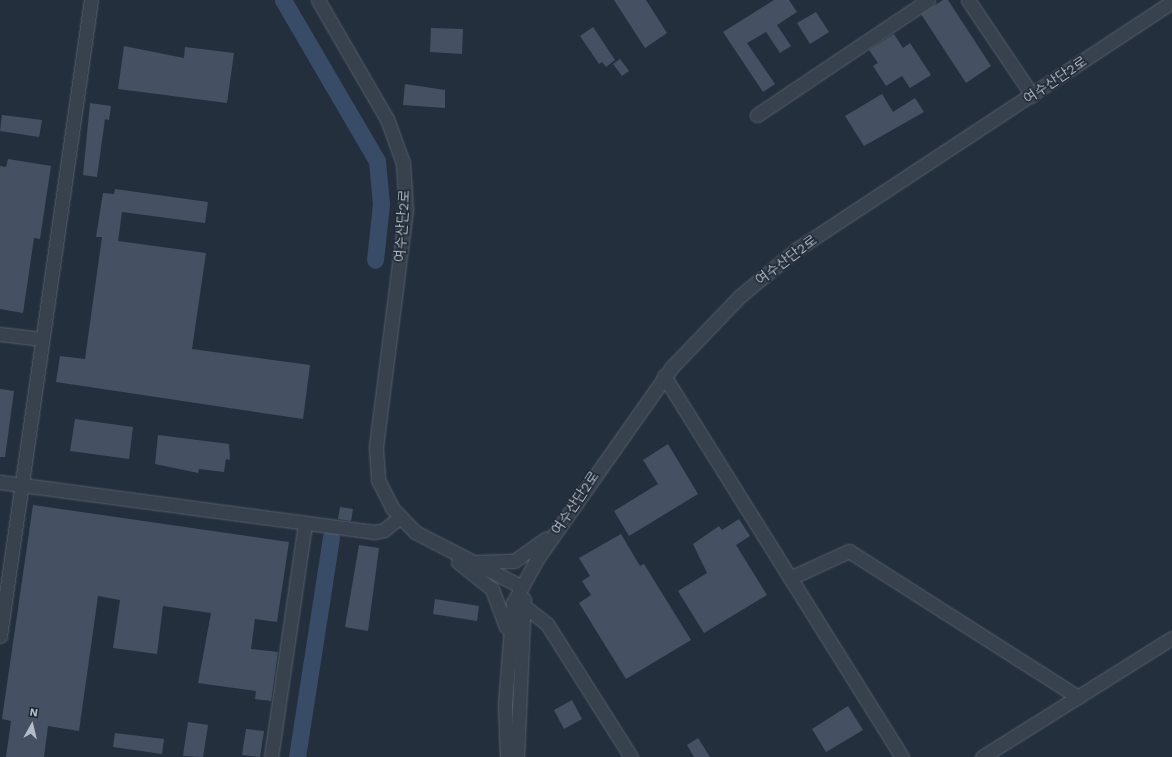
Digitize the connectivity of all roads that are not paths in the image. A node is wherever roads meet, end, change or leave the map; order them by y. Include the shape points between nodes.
1 (91, 0) edge
2 (318, 0) edge
3 (928, 0) edge
4 (968, 0) edge
5 (1172, 2) edge
6 (1032, 96) junction
7 (757, 115) dead end
8 (0, 334) edge
9 (42, 339) junction
10 (664, 376) junction
11 (0, 482) edge
12 (22, 485) junction
13 (399, 518) junction
14 (305, 523) junction
15 (557, 530) junction
16 (440, 546) junction
17 (473, 562) junction
18 (790, 578) junction
19 (522, 587) junction
20 (524, 606) junction
21 (0, 636) edge
22 (508, 636) junction
23 (1172, 638) edge
24 (1078, 697) junction
25 (270, 757) edge
26 (507, 757) edge
27 (517, 757) edge
28 (631, 757) edge
29 (902, 757) edge
30 (982, 757) edge

1 - 9 street
2 - 13 street, 여수산단2로 via 387,119 403,163 405,224 376,459 378,480
3 - 7 street
4 - 6 street
5 - 6 street, 여수산단2로
6 - 10 street, 여수산단2로 via 778,264 721,313
8 - 9 street
9 - 12 street
10 - 15 street, 여수산단2로
10 - 18 street
11 - 12 street
12 - 14 street
12 - 21 street
13 - 14 street via 379,532
13 - 16 street, 여수산단2로
14 - 25 street
15 - 17 street via 514,560
15 - 19 street, 여수산단2로
16 - 17 street, 여수산단2로
16 - 22 street via 492,589 501,605
17 - 19 street, 여수산단2로
18 - 24 street via 849,551
18 - 29 street
19 - 20 street
19 - 22 street via 514,603
20 - 27 street
20 - 28 street via 547,624
22 - 26 street
23 - 24 street
24 - 30 street

